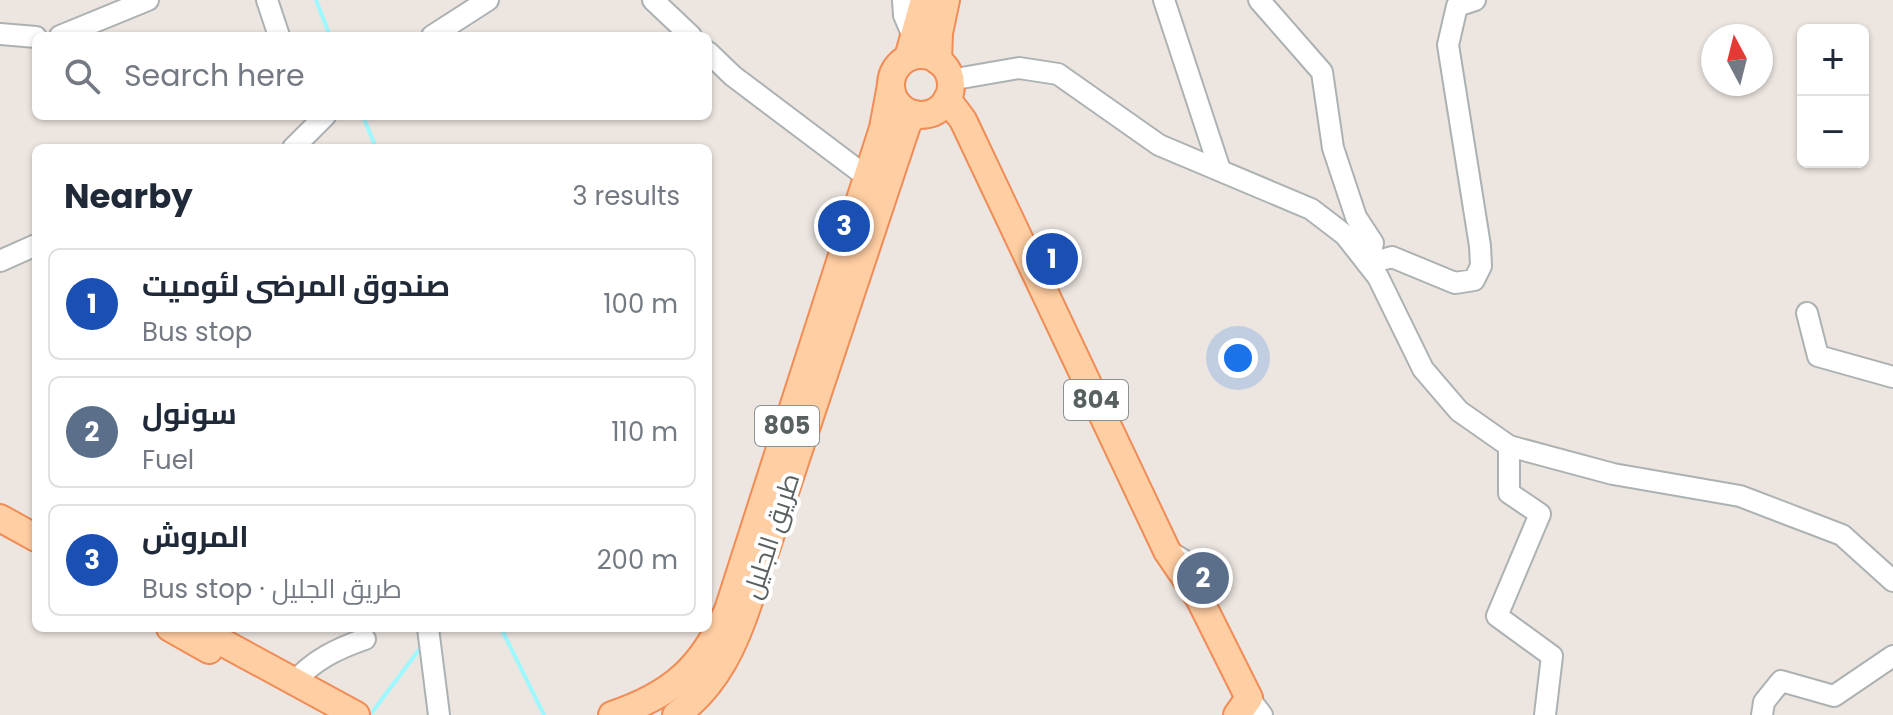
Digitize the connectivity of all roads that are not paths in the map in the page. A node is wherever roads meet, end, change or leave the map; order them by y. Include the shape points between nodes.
1 (148, 0) edge
2 (267, 0) edge
3 (488, 0) edge
4 (653, 0) edge
5 (946, 0) edge
6 (1164, 0) edge
7 (1259, 0) edge
8 (1475, 0) edge
9 (904, 1) edge
10 (70, 32) edge
11 (278, 32) edge
12 (438, 32) edge
13 (687, 32) edge
14 (0, 34) edge
15 (32, 37) edge
16 (911, 50) junction
17 (712, 56) edge
18 (945, 80) junction
19 (891, 85) junction
20 (914, 114) junction
21 (313, 120) edge
22 (296, 144) edge
23 (317, 144) edge
24 (1220, 170) junction
25 (867, 177) junction
26 (32, 247) edge
27 (0, 261) edge
28 (1368, 264) junction
29 (1807, 313) dead end
30 (1893, 377) edge
31 (1509, 446) junction
32 (0, 518) edge
33 (0, 533) edge
34 (32, 536) edge
35 (32, 551) edge
36 (1893, 581) edge
37 (177, 632) edge
38 (203, 632) edge
39 (429, 632) edge
40 (365, 639) dead end
41 (1893, 656) edge
42 (293, 683) junction
43 (1250, 709) edge
44 (327, 715) edge
45 (356, 715) edge
46 (439, 715) edge
47 (612, 715) edge
48 (676, 715) edge
49 (1545, 715) edge
50 (1762, 715) edge

1 - 10 street
2 - 11 street
3 - 12 street
4 - 13 street
5 - 18 main road via 939,33
6 - 24 street
7 - 28 street via 1322,72 1333,148 1356,217 1373,243
8 - 28 street via 1457,6 1448,45 1481,266 1474,280 1455,283 1392,257
9 - 16 main road, 805
14 - 15 street
16 - 18 main road via 924,55
16 - 19 main road, 805 via 897,66
17 - 25 street
18 - 20 main road via 933,112
18 - 24 street via 1019,68 1058,74 1159,145
18 - 43 main road, 804 via 1167,551 1199,598
19 - 20 main road via 897,103
19 - 25 main road, طريق الجليل / 805
20 - 48 main road, طريق الجليل / 805 via 736,639 710,682
21 - 22 street
21 - 23 street
24 - 28 street via 1311,209 1345,235
25 - 47 main road, طريق الجليل / 805 via 716,636 697,665 672,687 643,705
26 - 27 street
28 - 31 street via 1423,369 1459,411
29 - 30 street via 1818,356
31 - 36 street via 1613,474 1740,496 1842,535
31 - 49 street via 1509,493 1540,514 1497,616 1552,656
32 - 34 main road
33 - 35 main road
37 - 44 main road
38 - 42 main road
39 - 46 street
40 - 42 street via 334,650
41 - 50 street via 1834,696 1781,681 1764,702
42 - 45 main road

